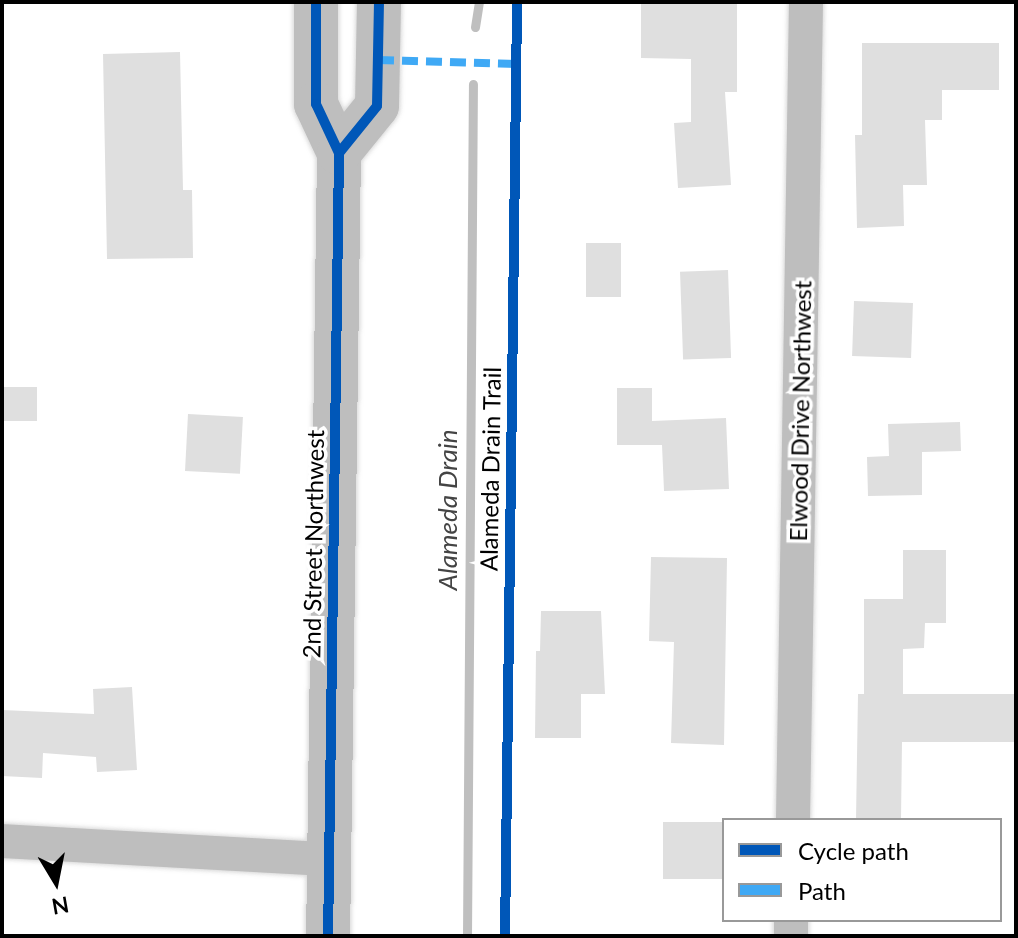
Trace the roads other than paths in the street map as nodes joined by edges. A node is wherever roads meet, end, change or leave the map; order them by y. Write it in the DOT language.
graph roads {
  1 [pos="316,2"];
  2 [pos="379,2"];
  3 [pos="806,2"];
  4 [pos="339,153"];
  5 [pos="793,818"];
  6 [pos="2,841"];
  7 [pos="328,859"];
  8 [pos="328,936"];
  1 -- 4 [label="main road, 2nd Street Northwest"];
  2 -- 4 [label="main road"];
  3 -- 5 [label="street, Elwood Drive Northwest"];
  4 -- 7 [label="main road, 2nd Street Northwest"];
  6 -- 7 [label="street"];
  7 -- 8 [label="main road, 2nd Street Northwest"];
}
